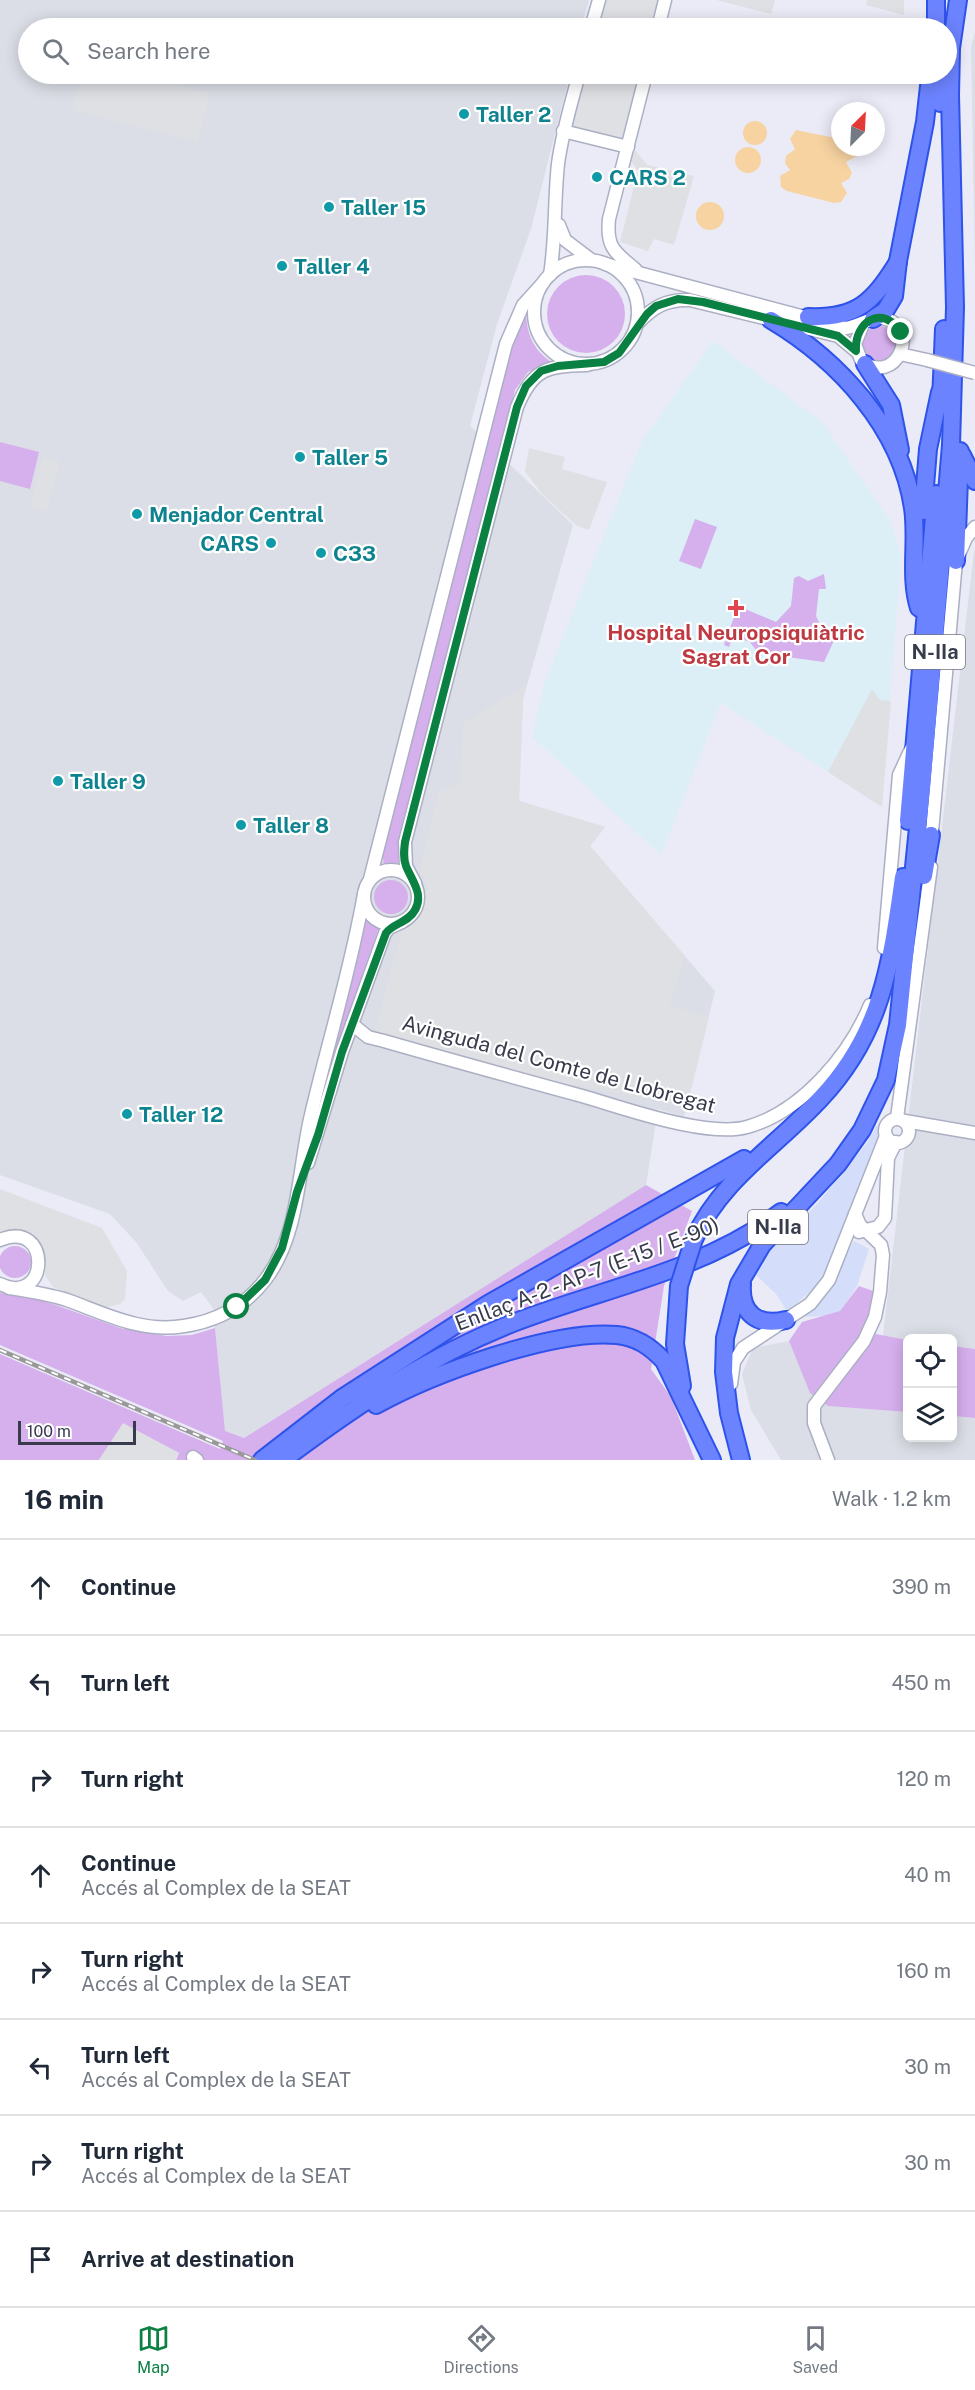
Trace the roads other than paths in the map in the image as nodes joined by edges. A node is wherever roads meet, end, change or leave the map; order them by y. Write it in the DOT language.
graph roads {
  1 [pos="599,0"];
  2 [pos="665,0"];
  3 [pos="934,0"];
  4 [pos="948,0"];
  5 [pos="958,0"];
  6 [pos="969,0"];
  7 [pos="594,18"];
  8 [pos="660,18"];
  9 [pos="933,18"];
  10 [pos="935,18"];
  11 [pos="945,18"];
  12 [pos="955,18"];
  13 [pos="957,32"];
  14 [pos="576,84"];
  15 [pos="644,84"];
  16 [pos="929,84"];
  17 [pos="939,84"];
  18 [pos="951,84"];
  19 [pos="563,131"];
  20 [pos="628,147"];
  21 [pos="556,218"];
  22 [pos="898,261"];
  23 [pos="600,262"];
  24 [pos="639,273"];
  25 [pos="546,279"];
  26 [pos="808,317"];
  27 [pos="771,320"];
  28 [pos="868,322"];
  29 [pos="637,324"];
  30 [pos="901,350"];
  31 [pos="954,354"];
  32 [pos="928,356"];
  33 [pos="861,357"];
  34 [pos="587,365"];
  35 [pos="975,365"];
  36 [pos="975,373"];
  37 [pos="941,388"];
  38 [pos="960,451"];
  39 [pos="905,477"];
  40 [pos="975,480"];
  41 [pos="975,527"];
  42 [pos="956,561"];
  43 [pos="915,571"];
  44 [pos="924,622"];
  45 [pos="914,744"];
  46 [pos="931,835"];
  47 [pos="370,879"];
  48 [pos="415,883"];
  49 [pos="364,894"];
  50 [pos="402,922"];
  51 [pos="906,950"];
  52 [pos="352,1024"];
  53 [pos="889,1063"];
  54 [pos="901,1120"];
  55 [pos="934,1128"];
  56 [pos="975,1133"];
  57 [pos="783,1134"];
  58 [pos="908,1135"];
  59 [pos="891,1139"];
  60 [pos="297,1192"];
  61 [pos="855,1214"];
  62 [pos="865,1230"];
  63 [pos="0,1240"];
  64 [pos="842,1250"];
  65 [pos="40,1260"];
  66 [pos="744,1272"];
  67 [pos="3,1285"];
  68 [pos="65,1299"];
  69 [pos="786,1320"];
  70 [pos="729,1413"];
  71 [pos="698,1435"];
  72 [pos="302,1446"];
  73 [pos="262,1460"];
  74 [pos="283,1460"];
  75 [pos="712,1460"];
  76 [pos="741,1460"];
  77 [pos="828,1460"];
  1 -- 7 [label="street"];
  2 -- 8 [label="street"];
  3 -- 9 [label="highway"];
  3 -- 10 [label="highway"];
  4 -- 11 [label="highway"];
  5 -- 12 [label="highway, N-IIa"];
  6 -- 13 [label="highway"];
  14 -- 19 [label="street"];
  15 -- 20 [label="street"];
  16 -- 22 [label="highway"];
  17 -- 37 [label="highway, N-IIa"];
  18 -- 31 [label="highway, N-IIa"];
  19 -- 20 [label="street"];
  19 -- 21 [label="street"];
  20 -- 24 [label="street"];
  21 -- 23 [label="street"];
  21 -- 25 [label="street"];
  22 -- 26 [label="highway"];
  22 -- 28 [label="highway"];
  23 -- 24 [label="street"];
  23 -- 25 [label="street"];
  23 -- 29 [label="street"];
  24 -- 26 [label="street"];
  25 -- 34 [label="street"];
  25 -- 47 [label="street"];
  26 -- 28 [label="street"];
  27 -- 29 [label="street"];
  27 -- 33 [label="street"];
  27 -- 39 [label="highway"];
  28 -- 30 [label="street"];
  28 -- 33 [label="street"];
  29 -- 34 [label="street"];
  30 -- 32 [label="street"];
  30 -- 33 [label="street"];
  31 -- 38 [label="highway"];
  31 -- 51 [label="highway, N-IIa"];
  32 -- 35 [label="street"];
  32 -- 36 [label="street, bridge"];
  33 -- 39 [label="highway"];
  34 -- 48 [label="street"];
  37 -- 43 [label="highway"];
  37 -- 44 [label="highway, N-IIa"];
  38 -- 40 [label="highway"];
  38 -- 42 [label="highway"];
  39 -- 43 [label="highway"];
  41 -- 42 [label="street"];
  42 -- 46 [label="street"];
  43 -- 44 [label="highway"];
  44 -- 45 [label="highway, N-IIa"];
  45 -- 52 [label="street, Avinguda del Comte de Llobregat"];
  45 -- 57 [label="highway, N-IIa"];
  46 -- 51 [label="highway"];
  46 -- 54 [label="street"];
  47 -- 48 [label="street"];
  47 -- 49 [label="street"];
  48 -- 50 [label="street"];
  49 -- 50 [label="street"];
  49 -- 60 [label="street"];
  50 -- 52 [label="street"];
  51 -- 53 [label="highway, N-IIa"];
  52 -- 60 [label="street"];
  53 -- 66 [label="highway, N-IIa"];
  53 -- 72 [label="highway, Enllaç A-2 - AP-7 (E-15 / E-90)"];
  54 -- 55 [label="street"];
  54 -- 58 [label="street"];
  54 -- 59 [label="street"];
  55 -- 56 [label="street"];
  55 -- 58 [label="street"];
  57 -- 71 [label="highway, N-IIa, bridge"];
  57 -- 73 [label="highway, Enllaç A-2 - AP-7 (E-15 / E-90)"];
  58 -- 59 [label="street"];
  59 -- 61 [label="street"];
  59 -- 62 [label="street"];
  60 -- 68 [label="street"];
  61 -- 62 [label="street"];
  61 -- 64 [label="street"];
  62 -- 64 [label="street"];
  62 -- 77 [label="street"];
  63 -- 65 [label="street"];
  64 -- 69 [label="street"];
  65 -- 67 [label="street"];
  65 -- 68 [label="street"];
  66 -- 69 [label="highway"];
  66 -- 70 [label="highway, N-IIa"];
  67 -- 68 [label="street"];
  69 -- 70 [label="street"];
  70 -- 76 [label="highway, N-IIa"];
  71 -- 72 [label="highway"];
  71 -- 75 [label="highway, N-IIa"];
  72 -- 74 [label="highway, Enllaç A-2 - AP-7 (E-15 / E-90)"];
}
